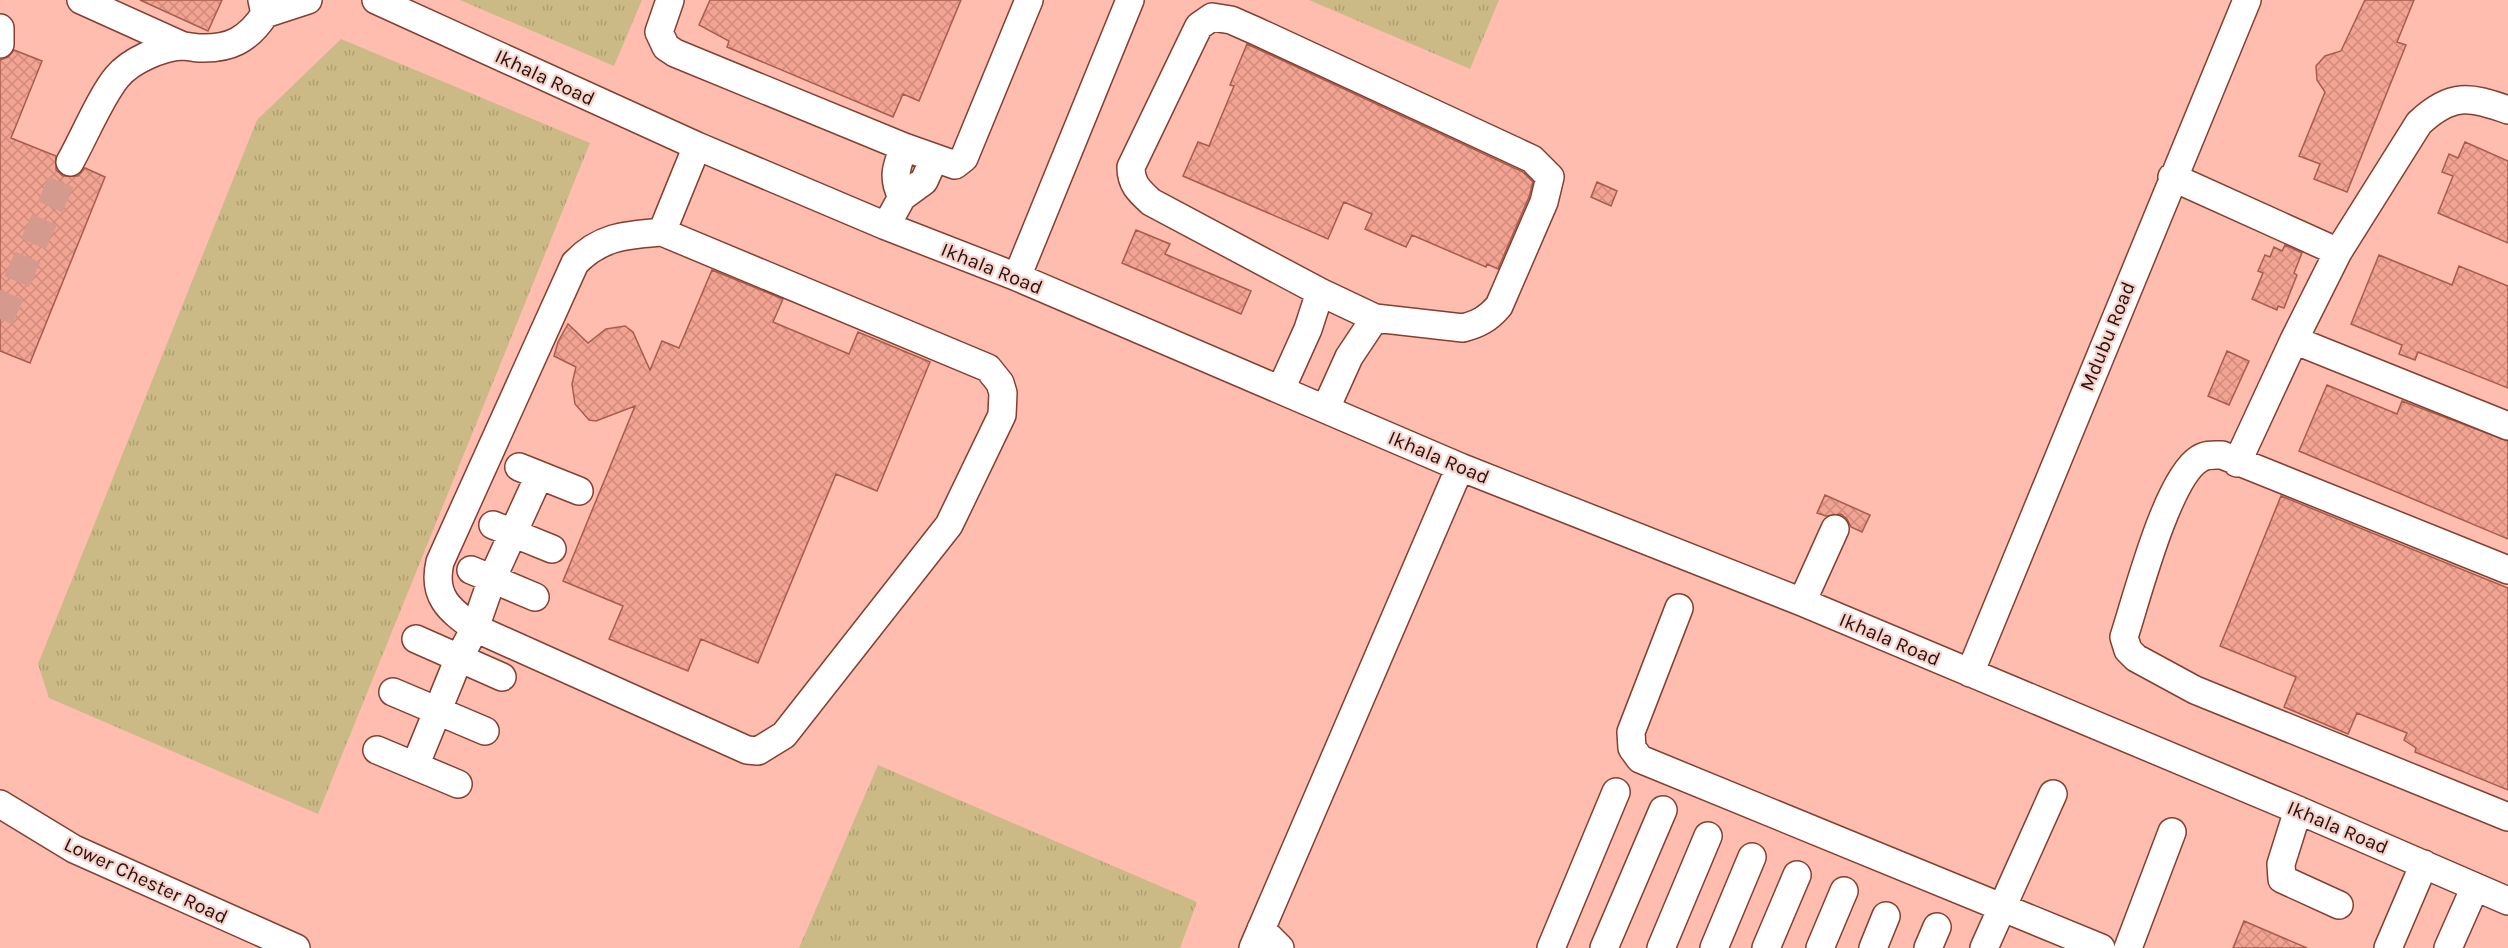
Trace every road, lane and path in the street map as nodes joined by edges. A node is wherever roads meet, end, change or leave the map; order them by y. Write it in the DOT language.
graph roads {
  1 [pos="81,0"];
  2 [pos="308,0"];
  3 [pos="376,0"];
  4 [pos="670,0"];
  5 [pos="1029,0"];
  6 [pos="1130,0"];
  7 [pos="2247,0"];
  8 [pos="263,7"];
  9 [pos="0,28"];
  10 [pos="0,44"];
  11 [pos="183,46"];
  12 [pos="2508,110"];
  13 [pos="697,146"];
  14 [pos="904,147"];
  15 [pos="934,159"];
  16 [pos="70,162"];
  17 [pos="2172,177"];
  18 [pos="902,197"];
  19 [pos="886,226"];
  20 [pos="662,232"];
  21 [pos="2338,252"];
  22 [pos="1017,277"];
  23 [pos="1320,292"];
  24 [pos="1375,318"];
  25 [pos="2294,340"];
  26 [pos="1281,389"];
  27 [pos="1326,408"];
  28 [pos="2508,426"];
  29 [pos="2237,463"];
  30 [pos="1461,467"];
  31 [pos="579,491"];
  32 [pos="503,529"];
  33 [pos="1835,529"];
  34 [pos="552,549"];
  35 [pos="2508,570"];
  36 [pos="482,575"];
  37 [pos="535,597"];
  38 [pos="1802,602"];
  39 [pos="1679,608"];
  40 [pos="475,628"];
  41 [pos="416,639"];
  42 [pos="459,658"];
  43 [pos="1970,673"];
  44 [pos="501,677"];
  45 [pos="393,692"];
  46 [pos="438,711"];
  47 [pos="485,731"];
  48 [pos="377,750"];
  49 [pos="415,766"];
  50 [pos="458,784"];
  51 [pos="1616,792"];
  52 [pos="2053,794"];
  53 [pos="0,804"];
  54 [pos="1664,810"];
  55 [pos="2298,810"];
  56 [pos="2508,817"];
  57 [pos="2172,832"];
  58 [pos="1708,836"];
  59 [pos="1752,857"];
  60 [pos="2424,864"];
  61 [pos="1797,875"];
  62 [pos="2475,887"];
  63 [pos="1844,891"];
  64 [pos="2508,901"];
  65 [pos="2339,906"];
  66 [pos="2001,908"];
  67 [pos="1886,916"];
  68 [pos="1257,938"];
  69 [pos="296,948"];
  70 [pos="1280,948"];
  71 [pos="1551,948"];
  72 [pos="1604,948"];
  73 [pos="1661,948"];
  74 [pos="1714,948"];
  75 [pos="1766,948"];
  76 [pos="1820,948"];
  77 [pos="1873,948"];
  78 [pos="1984,948"];
  79 [pos="2101,948"];
  80 [pos="2127,948"];
  81 [pos="2388,948"];
  82 [pos="2448,948"];
  1 -- 11 [label="street"];
  2 -- 8 [label="street"];
  3 -- 13 [label="street, Ikhala Road"];
  4 -- 14 [label="street"];
  5 -- 15 [label="street"];
  6 -- 22 [label="street"];
  7 -- 17 [label="street, Mdubu Road"];
  8 -- 11 [label="street"];
  9 -- 10 [label="street"];
  11 -- 16 [label="street"];
  12 -- 21 [label="street"];
  13 -- 19 [label="street, Ikhala Road"];
  13 -- 20 [label="street"];
  14 -- 15 [label="street"];
  14 -- 18 [label="street"];
  15 -- 18 [label="street"];
  17 -- 21 [label="street"];
  17 -- 43 [label="street, Mdubu Road"];
  18 -- 19 [label="street"];
  19 -- 22 [label="street, Ikhala Road"];
  20 -- 40 [label="street"];
  20 -- 40 [label="street"];
  21 -- 25 [label="street"];
  22 -- 26 [label="street, Ikhala Road"];
  23 -- 24 [label="street"];
  23 -- 24 [label="street"];
  23 -- 26 [label="street"];
  24 -- 27 [label="street"];
  25 -- 28 [label="street"];
  25 -- 29 [label="street"];
  26 -- 27 [label="street, Ikhala Road"];
  27 -- 30 [label="street, Ikhala Road"];
  29 -- 35 [label="street"];
  29 -- 56 [label="street"];
  30 -- 38 [label="street, Ikhala Road"];
  30 -- 68 [label="street"];
  31 -- 32 [label="street"];
  32 -- 34 [label="street"];
  32 -- 36 [label="street"];
  33 -- 38 [label="street"];
  36 -- 37 [label="street"];
  36 -- 40 [label="street"];
  38 -- 43 [label="street, Ikhala Road"];
  39 -- 66 [label="street"];
  40 -- 42 [label="street"];
  41 -- 42 [label="street"];
  42 -- 44 [label="street"];
  42 -- 46 [label="street"];
  43 -- 55 [label="street, Ikhala Road"];
  45 -- 46 [label="street"];
  46 -- 47 [label="street"];
  46 -- 49 [label="street"];
  48 -- 49 [label="street"];
  49 -- 50 [label="street"];
  51 -- 71 [label="street"];
  52 -- 66 [label="street"];
  53 -- 69 [label="street, Lower Chester Road"];
  54 -- 72 [label="street"];
  55 -- 60 [label="street, Ikhala Road"];
  55 -- 65 [label="street"];
  57 -- 80 [label="street"];
  58 -- 73 [label="street"];
  59 -- 74 [label="street"];
  60 -- 62 [label="street, Ikhala Road"];
  60 -- 81 [label="street"];
  61 -- 75 [label="street"];
  62 -- 64 [label="street, Ikhala Road"];
  62 -- 82 [label="street"];
  63 -- 76 [label="street"];
  66 -- 78 [label="street"];
  66 -- 79 [label="street"];
  67 -- 77 [label="street"];
  68 -- 70 [label="street"];
}
